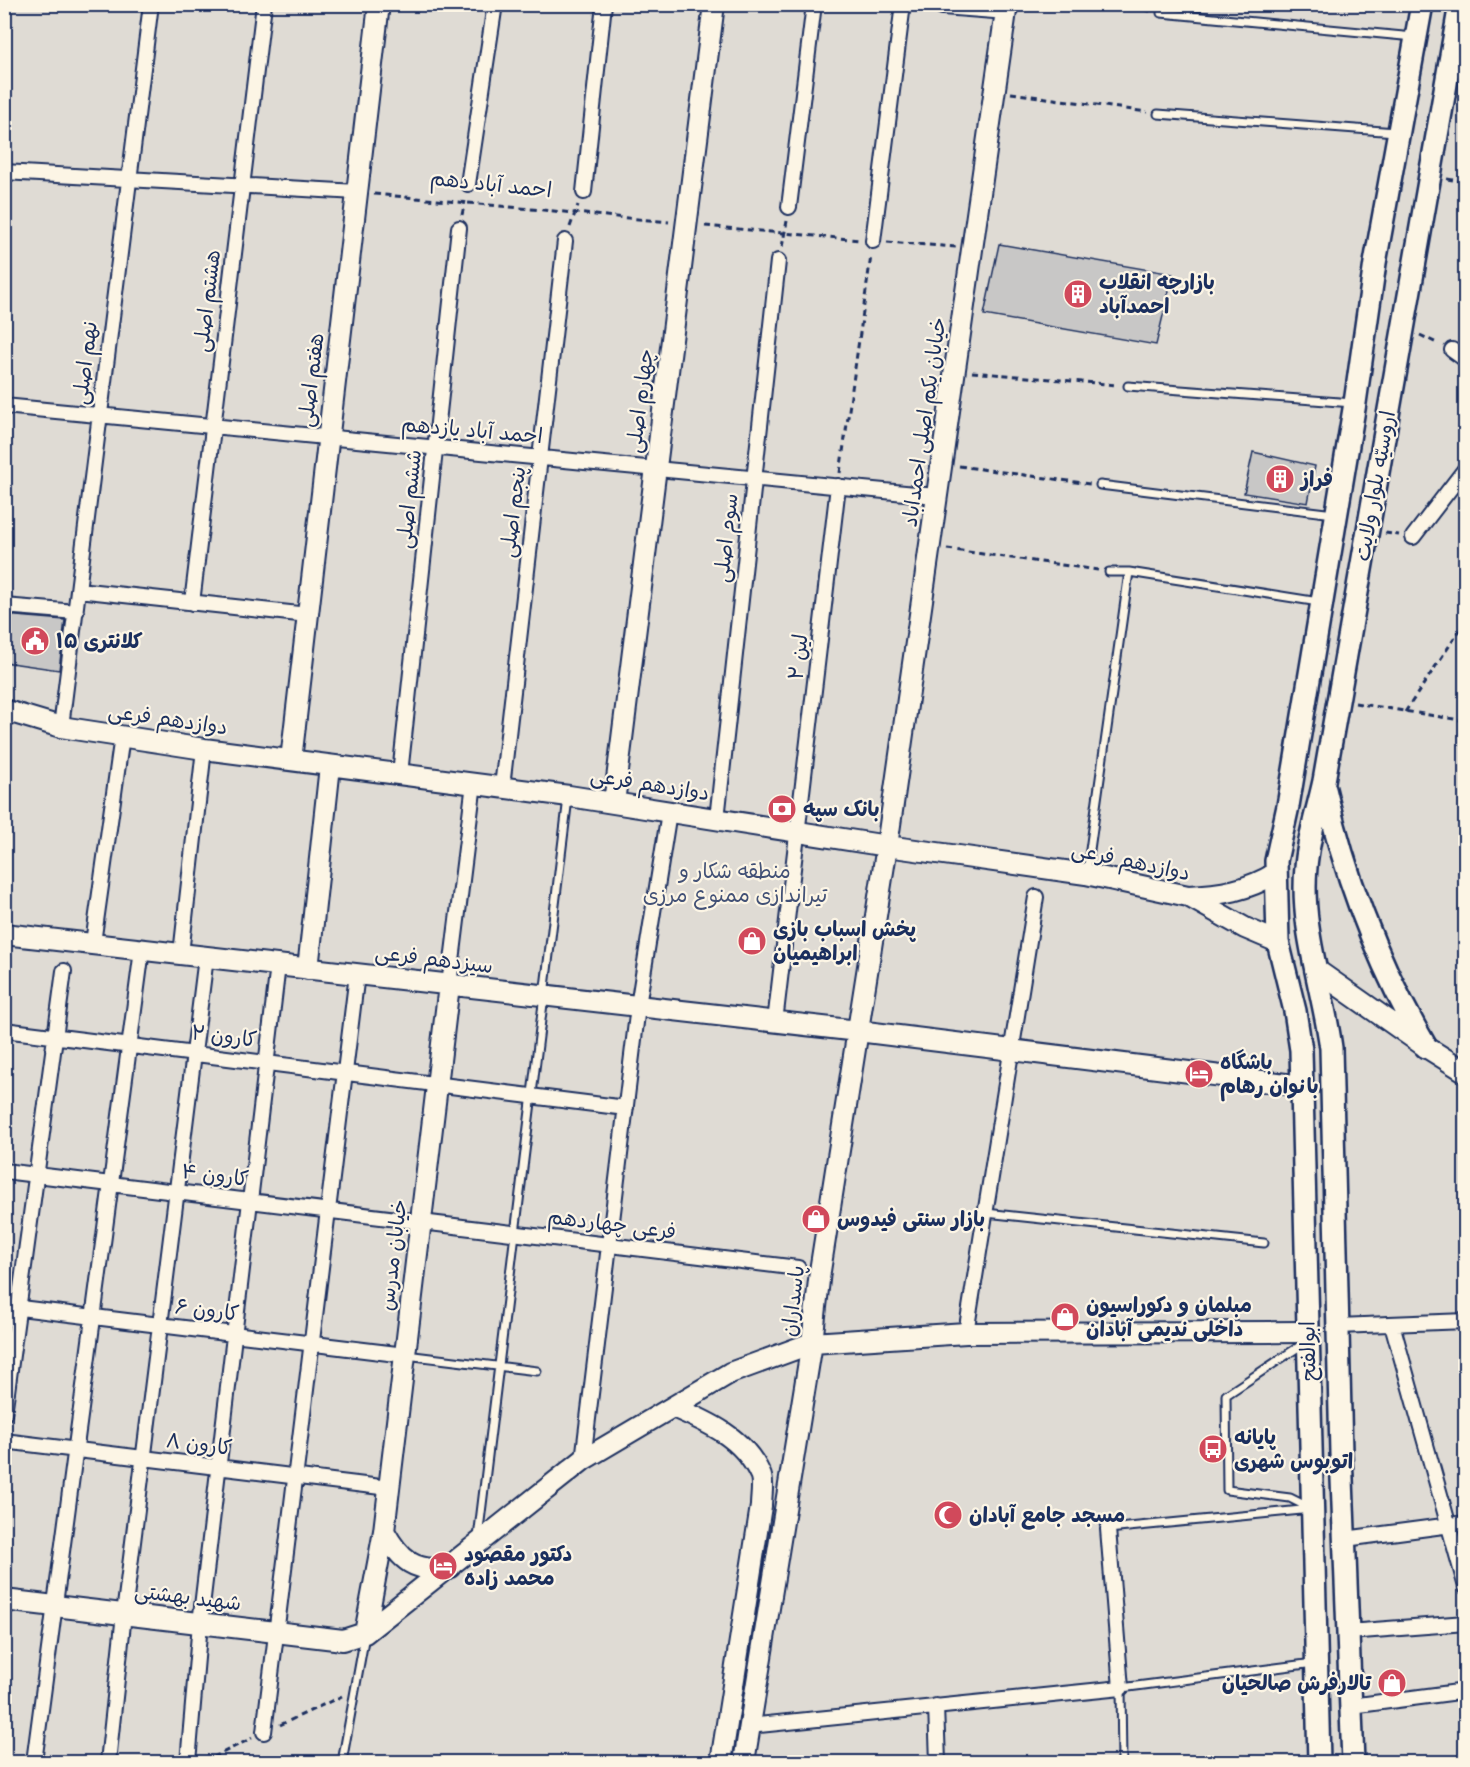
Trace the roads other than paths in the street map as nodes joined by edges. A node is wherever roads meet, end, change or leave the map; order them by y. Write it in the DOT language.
graph roads {
  1 [pos="151,4"];
  2 [pos="264,4"];
  3 [pos="379,4"];
  4 [pos="495,4"];
  5 [pos="604,4"];
  6 [pos="714,4"];
  7 [pos="814,4"];
  8 [pos="903,4"];
  9 [pos="943,4"];
  10 [pos="1422,4"];
  11 [pos="1460,4"];
  12 [pos="1007,7"];
  13 [pos="1161,13"];
  14 [pos="1417,38"];
  15 [pos="1158,114"];
  16 [pos="1401,133"];
  17 [pos="4,172"];
  18 [pos="129,179"];
  19 [pos="468,184"];
  20 [pos="242,186"];
  21 [pos="357,192"];
  22 [pos="584,192"];
  23 [pos="789,207"];
  24 [pos="459,228"];
  25 [pos="565,241"];
  26 [pos="873,242"];
  27 [pos="778,261"];
  28 [pos="1452,350"];
  29 [pos="1466,360"];
  30 [pos="1128,386"];
  31 [pos="1355,403"];
  32 [pos="4,406"];
  33 [pos="100,415"];
  34 [pos="214,426"];
  35 [pos="329,437"];
  36 [pos="436,448"];
  37 [pos="540,458"];
  38 [pos="1466,468"];
  39 [pos="656,469"];
  40 [pos="753,478"];
  41 [pos="1100,485"];
  42 [pos="838,486"];
  43 [pos="936,496"];
  44 [pos="1336,519"];
  45 [pos="1367,531"];
  46 [pos="1413,537"];
  47 [pos="1109,572"];
  48 [pos="1129,572"];
  49 [pos="1356,588"];
  50 [pos="78,590"];
  51 [pos="1324,593"];
  52 [pos="192,603"];
  53 [pos="4,606"];
  54 [pos="76,612"];
  55 [pos="308,615"];
  56 [pos="4,710"];
  57 [pos="61,727"];
  58 [pos="122,736"];
  59 [pos="204,749"];
  60 [pos="291,760"];
  61 [pos="330,766"];
  62 [pos="400,774"];
  63 [pos="1324,782"];
  64 [pos="474,783"];
  65 [pos="502,787"];
  66 [pos="569,796"];
  67 [pos="614,803"];
  68 [pos="669,812"];
  69 [pos="717,819"];
  70 [pos="799,832"];
  71 [pos="887,846"];
  72 [pos="1276,873"];
  73 [pos="1086,874"];
  74 [pos="1188,896"];
  75 [pos="1036,897"];
  76 [pos="4,934"];
  77 [pos="1278,942"];
  78 [pos="93,943"];
  79 [pos="142,950"];
  80 [pos="181,954"];
  81 [pos="206,957"];
  82 [pos="278,965"];
  83 [pos="308,969"];
  84 [pos="1315,969"];
  85 [pos="64,971"];
  86 [pos="357,974"];
  87 [pos="449,985"];
  88 [pos="544,996"];
  89 [pos="638,1006"];
  90 [pos="775,1022"];
  91 [pos="4,1030"];
  92 [pos="858,1031"];
  93 [pos="55,1036"];
  94 [pos="130,1046"];
  95 [pos="1426,1047"];
  96 [pos="1012,1050"];
  97 [pos="194,1054"];
  98 [pos="266,1063"];
  99 [pos="345,1072"];
  100 [pos="1466,1072"];
  101 [pos="438,1084"];
  102 [pos="1302,1086"];
  103 [pos="532,1098"];
  104 [pos="626,1108"];
  105 [pos="4,1171"];
  106 [pos="37,1175"];
  107 [pos="111,1184"];
  108 [pos="176,1192"];
  109 [pos="250,1201"];
  110 [pos="327,1210"];
  111 [pos="986,1213"];
  112 [pos="421,1221"];
  113 [pos="515,1233"];
  114 [pos="1264,1243"];
  115 [pos="609,1245"];
  116 [pos="798,1268"];
  117 [pos="12,1307"];
  118 [pos="93,1317"];
  119 [pos="1466,1321"];
  120 [pos="1392,1324"];
  121 [pos="160,1325"];
  122 [pos="1338,1326"];
  123 [pos="966,1333"];
  124 [pos="234,1334"];
  125 [pos="1307,1336"];
  126 [pos="311,1343"];
  127 [pos="812,1343"];
  128 [pos="405,1355"];
  129 [pos="499,1367"];
  130 [pos="537,1371"];
  131 [pos="673,1407"];
  132 [pos="4,1414"];
  133 [pos="4,1441"];
  134 [pos="76,1450"];
  135 [pos="1341,1453"];
  136 [pos="1310,1454"];
  137 [pos="143,1458"];
  138 [pos="583,1460"];
  139 [pos="218,1467"];
  140 [pos="294,1476"];
  141 [pos="389,1488"];
  142 [pos="1312,1509"];
  143 [pos="1466,1523"];
  144 [pos="1447,1526"];
  145 [pos="1108,1529"];
  146 [pos="384,1531"];
  147 [pos="1345,1539"];
  148 [pos="477,1546"];
  149 [pos="450,1567"];
  150 [pos="1466,1587"];
  151 [pos="4,1600"];
  152 [pos="55,1606"];
  153 [pos="124,1614"];
  154 [pos="200,1623"];
  155 [pos="1466,1623"];
  156 [pos="275,1632"];
  157 [pos="1348,1632"];
  158 [pos="365,1633"];
  159 [pos="1316,1663"];
  160 [pos="1121,1688"];
  161 [pos="1466,1691"];
  162 [pos="936,1706"];
  163 [pos="1351,1706"];
  164 [pos="749,1726"];
  165 [pos="264,1732"];
  166 [pos="34,1762"];
  167 [pos="108,1762"];
  168 [pos="188,1762"];
  169 [pos="342,1762"];
  170 [pos="721,1762"];
  171 [pos="744,1762"];
  172 [pos="939,1762"];
  173 [pos="1122,1762"];
  174 [pos="1319,1762"];
  175 [pos="1353,1762"];
  1 -- 18 [label="street, نهم اصلی"];
  2 -- 20 [label="street, هشتم اصلی"];
  3 -- 21 [label="street, هفتم اصلی"];
  4 -- 19 [label="street"];
  5 -- 22 [label="street"];
  6 -- 39 [label="street, چهارم اصلی"];
  7 -- 23 [label="street"];
  8 -- 26 [label="street"];
  9 -- 12 [label="street"];
  10 -- 14 [label="main road, اروسیّه بلوار ولایت"];
  11 -- 45 [label="main road, اروسیّه بلوار ولایت"];
  12 -- 43 [label="street, خیابان یکم اصلی احمداباد"];
  13 -- 14 [label="lane"];
  14 -- 16 [label="main road, اروسیّه بلوار ولایت"];
  15 -- 16 [label="lane"];
  16 -- 31 [label="main road, اروسیّه بلوار ولایت"];
  17 -- 18 [label="street"];
  18 -- 20 [label="street"];
  18 -- 33 [label="street, نهم اصلی"];
  20 -- 21 [label="street"];
  20 -- 34 [label="street, هشتم اصلی"];
  21 -- 35 [label="street, هفتم اصلی"];
  24 -- 36 [label="street, ششم اصلی"];
  25 -- 37 [label="street, پنجم اصلی"];
  27 -- 40 [label="street, سوم اصلی"];
  28 -- 29 [label="street"];
  30 -- 31 [label="lane"];
  31 -- 44 [label="main road, اروسیّه بلوار ولایت"];
  32 -- 33 [label="street, احمد آباد یازدهم"];
  33 -- 34 [label="street, احمد آباد یازدهم"];
  33 -- 50 [label="street, نهم اصلی"];
  34 -- 35 [label="street, احمد آباد یازدهم"];
  34 -- 52 [label="street, هشتم اصلی"];
  35 -- 36 [label="street, احمد آباد یازدهم"];
  35 -- 55 [label="street, هفتم اصلی"];
  36 -- 37 [label="street, احمد آباد یازدهم"];
  36 -- 62 [label="street, ششم اصلی"];
  37 -- 39 [label="street, احمد آباد یازدهم"];
  37 -- 65 [label="street, پنجم اصلی"];
  38 -- 46 [label="street"];
  39 -- 40 [label="street, احمد آباد یازدهم"];
  39 -- 67 [label="street, چهارم اصلی"];
  40 -- 42 [label="street, احمد آباد یازدهم"];
  40 -- 69 [label="street, سوم اصلی"];
  41 -- 44 [label="lane"];
  42 -- 43 [label="street, احمد آباد یازدهم"];
  42 -- 70 [label="street, لین ۲"];
  43 -- 71 [label="street, خیابان یکم اصلی احمداباد"];
  44 -- 45 [label="main road"];
  44 -- 51 [label="main road, اروسیّه بلوار ولایت"];
  45 -- 49 [label="main road, اروسیّه بلوار ولایت"];
  47 -- 48 [label="lane"];
  48 -- 51 [label="lane"];
  48 -- 73 [label="lane"];
  49 -- 51 [label="main road"];
  49 -- 63 [label="main road, اروسیّه بلوار ولایت"];
  50 -- 52 [label="street"];
  50 -- 54 [label="street, نهم اصلی"];
  51 -- 72 [label="main road, اروسیّه بلوار ولایت"];
  52 -- 55 [label="street"];
  53 -- 54 [label="street"];
  54 -- 57 [label="street, نهم اصلی"];
  55 -- 60 [label="street, هفتم اصلی"];
  56 -- 57 [label="street, دوازدهم فرعی"];
  57 -- 58 [label="street, دوازدهم فرعی"];
  58 -- 59 [label="street, دوازدهم فرعی"];
  58 -- 78 [label="street"];
  59 -- 60 [label="street, دوازدهم فرعی"];
  59 -- 80 [label="street"];
  60 -- 61 [label="street, دوازدهم فرعی"];
  61 -- 62 [label="street, دوازدهم فرعی"];
  61 -- 83 [label="street"];
  62 -- 64 [label="street, دوازدهم فرعی"];
  63 -- 84 [label="main road, اروسیّه بلوار ولایت"];
  63 -- 95 [label="main road"];
  64 -- 65 [label="street, دوازدهم فرعی"];
  64 -- 87 [label="street"];
  65 -- 66 [label="street, دوازدهم فرعی"];
  66 -- 67 [label="street, دوازدهم فرعی"];
  66 -- 88 [label="lane"];
  67 -- 68 [label="street, دوازدهم فرعی"];
  68 -- 69 [label="street, دوازدهم فرعی"];
  68 -- 89 [label="street"];
  69 -- 70 [label="street, دوازدهم فرعی"];
  70 -- 71 [label="street, دوازدهم فرعی"];
  70 -- 90 [label="street, لین ۲"];
  71 -- 73 [label="street, دوازدهم فرعی"];
  71 -- 92 [label="street, پاسداران"];
  72 -- 74 [label="street"];
  72 -- 77 [label="main road, اروسیّه بلوار ولایت"];
  73 -- 74 [label="street, دوازدهم فرعی"];
  74 -- 77 [label="street, دوازدهم فرعی"];
  75 -- 96 [label="street"];
  76 -- 78 [label="street, سیزدهم فرعی"];
  77 -- 84 [label="main road"];
  77 -- 102 [label="main road, ابوالفتح"];
  78 -- 79 [label="street, سیزدهم فرعی"];
  79 -- 80 [label="street, سیزدهم فرعی"];
  79 -- 94 [label="street"];
  80 -- 81 [label="street, سیزدهم فرعی"];
  81 -- 82 [label="street, سیزدهم فرعی"];
  81 -- 97 [label="street"];
  82 -- 83 [label="street, سیزدهم فرعی"];
  82 -- 98 [label="street"];
  83 -- 86 [label="street, سیزدهم فرعی"];
  84 -- 95 [label="street"];
  84 -- 122 [label="main road, ابوالفتح"];
  85 -- 93 [label="street"];
  86 -- 87 [label="street, سیزدهم فرعی"];
  86 -- 99 [label="street"];
  87 -- 88 [label="street, سیزدهم فرعی"];
  87 -- 101 [label="street, خیابان مدرس"];
  88 -- 89 [label="street, سیزدهم فرعی"];
  88 -- 103 [label="lane"];
  89 -- 90 [label="street, سیزدهم فرعی"];
  89 -- 104 [label="street"];
  90 -- 92 [label="street, سیزدهم فرعی"];
  91 -- 93 [label="street, کارون ۲"];
  92 -- 96 [label="street, سیزدهم فرعی"];
  92 -- 127 [label="street, پاسداران"];
  93 -- 94 [label="street, کارون ۲"];
  93 -- 106 [label="street"];
  94 -- 97 [label="street, کارون ۲"];
  94 -- 107 [label="street"];
  95 -- 100 [label="street"];
  96 -- 102 [label="street, سیزدهم فرعی"];
  96 -- 111 [label="street"];
  97 -- 98 [label="street, کارون ۲"];
  97 -- 108 [label="street"];
  98 -- 99 [label="street, کارون ۲"];
  98 -- 109 [label="street"];
  99 -- 101 [label="street, کارون ۲"];
  99 -- 110 [label="street"];
  101 -- 103 [label="street, کارون ۲"];
  101 -- 112 [label="street, خیابان مدرس"];
  102 -- 125 [label="main road, ابوالفتح"];
  103 -- 104 [label="street, کارون ۲"];
  103 -- 113 [label="lane"];
  104 -- 115 [label="street"];
  105 -- 106 [label="street, کارون ۴"];
  106 -- 107 [label="street, کارون ۴"];
  106 -- 117 [label="street"];
  107 -- 108 [label="street, کارون ۴"];
  107 -- 118 [label="street"];
  108 -- 109 [label="street, کارون ۴"];
  108 -- 121 [label="street"];
  109 -- 110 [label="street, کارون ۴"];
  109 -- 124 [label="street"];
  110 -- 112 [label="street, کارون ۴"];
  110 -- 126 [label="street"];
  111 -- 114 [label="lane"];
  111 -- 123 [label="street"];
  112 -- 113 [label="street, فرعی چهاردهم"];
  112 -- 128 [label="street, خیابان مدرس"];
  113 -- 115 [label="street, فرعی چهاردهم"];
  113 -- 129 [label="lane"];
  115 -- 116 [label="street, فرعی چهاردهم"];
  115 -- 138 [label="street"];
  117 -- 118 [label="street, کارون ۶"];
  117 -- 132 [label="street"];
  118 -- 121 [label="street, کارون ۶"];
  118 -- 134 [label="street"];
  119 -- 120 [label="street"];
  120 -- 122 [label="street"];
  120 -- 144 [label="street"];
  121 -- 124 [label="street, کارون ۶"];
  121 -- 137 [label="street"];
  122 -- 135 [label="main road, ابوالفتح"];
  123 -- 125 [label="street"];
  123 -- 127 [label="street"];
  124 -- 126 [label="street, کارون ۶"];
  124 -- 139 [label="street"];
  125 -- 136 [label="main road, ابوالفتح"];
  125 -- 142 [label="lane"];
  126 -- 128 [label="street, کارون ۶"];
  126 -- 140 [label="street"];
  127 -- 131 [label="street"];
  127 -- 164 [label="street, پاسداران"];
  128 -- 129 [label="lane"];
  128 -- 141 [label="street, خیابان مدرس"];
  129 -- 130 [label="lane"];
  129 -- 148 [label="lane"];
  131 -- 138 [label="street"];
  131 -- 170 [label="street"];
  133 -- 134 [label="street, کارون ۸"];
  134 -- 137 [label="street, کارون ۸"];
  134 -- 152 [label="street"];
  135 -- 136 [label="main road"];
  135 -- 147 [label="main road, ابوالفتح"];
  136 -- 142 [label="main road, ابوالفتح"];
  137 -- 139 [label="street, کارون ۸"];
  137 -- 153 [label="street"];
  138 -- 148 [label="street"];
  139 -- 140 [label="street, کارون ۸"];
  139 -- 154 [label="street"];
  140 -- 141 [label="street, کارون ۸"];
  140 -- 156 [label="street"];
  141 -- 146 [label="street, خیابان مدرس"];
  142 -- 145 [label="lane"];
  142 -- 159 [label="main road, ابوالفتح"];
  143 -- 144 [label="street"];
  144 -- 147 [label="street"];
  144 -- 150 [label="street"];
  145 -- 160 [label="street"];
  146 -- 149 [label="street"];
  146 -- 158 [label="street, خیابان مدرس"];
  147 -- 157 [label="main road, ابوالفتح"];
  148 -- 149 [label="street"];
  149 -- 158 [label="street"];
  151 -- 152 [label="street, شهید بهشتی"];
  152 -- 153 [label="street, شهید بهشتی"];
  152 -- 166 [label="street"];
  153 -- 154 [label="street, شهید بهشتی"];
  153 -- 167 [label="street"];
  154 -- 156 [label="street, شهید بهشتی"];
  154 -- 168 [label="street"];
  155 -- 157 [label="street"];
  156 -- 158 [label="street, شهید بهشتی"];
  156 -- 165 [label="street"];
  157 -- 163 [label="main road, ابوالفتح"];
  158 -- 169 [label="lane"];
  159 -- 160 [label="lane"];
  159 -- 174 [label="main road, ابوالفتح"];
  160 -- 162 [label="street"];
  160 -- 173 [label="lane"];
  161 -- 163 [label="street"];
  162 -- 164 [label="street"];
  162 -- 172 [label="street"];
  163 -- 175 [label="main road, ابوالفتح"];
  164 -- 171 [label="street, پاسداران"];
}
